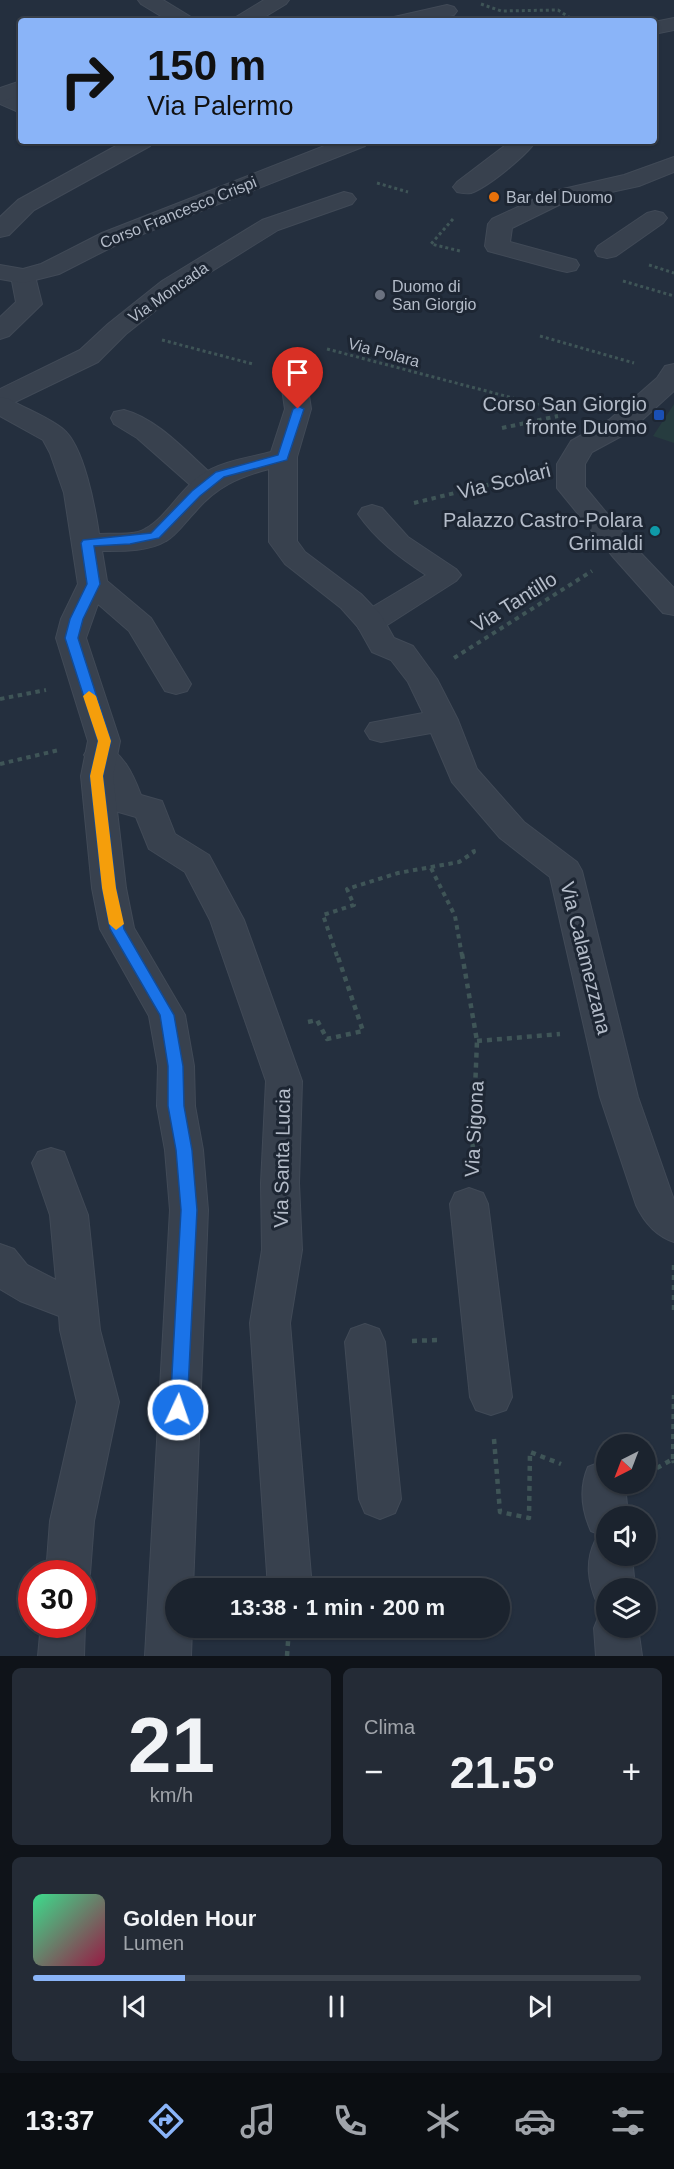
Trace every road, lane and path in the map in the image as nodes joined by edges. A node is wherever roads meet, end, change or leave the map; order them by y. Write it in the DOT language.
graph roads {
  1 [pos="148,0"];
  2 [pos="279,0"];
  3 [pos="447,11"];
  4 [pos="179,18"];
  5 [pos="248,18"];
  6 [pos="415,18"];
  7 [pos="570,18"];
  8 [pos="674,24"];
  9 [pos="657,27"];
  10 [pos="18,89"];
  11 [pos="0,95"];
  12 [pos="18,104"];
  13 [pos="137,144"];
  14 [pos="349,144"];
  15 [pos="521,144"];
  16 [pos="674,164"];
  17 [pos="375,183"];
  18 [pos="465,187"];
  19 [pos="408,192"];
  20 [pos="344,199"];
  21 [pos="655,218"];
  22 [pos="0,230"];
  23 [pos="497,246"];
  24 [pos="607,250"];
  25 [pos="567,265"];
  26 [pos="11,274"];
  27 [pos="117,329"];
  28 [pos="0,331"];
  29 [pos="540,336"];
  30 [pos="291,362"];
  31 [pos="673,373"];
  32 [pos="0,399"];
  33 [pos="0,405"];
  34 [pos="124,418"];
  35 [pos="502,428"];
  36 [pos="283,458"];
  37 [pos="571,464"];
  38 [pos="206,484"];
  39 [pos="372,514"];
  40 [pos="87,543"];
  41 [pos="624,552"];
  42 [pos="93,584"];
  43 [pos="674,606"];
  44 [pos="370,622"];
  45 [pos="422,679"];
  46 [pos="176,684"];
  47 [pos="442,720"];
  48 [pos="381,731"];
  49 [pos="102,748"];
  50 [pos="0,764"];
  51 [pos="604,1030"];
  52 [pos="327,1039"];
  53 [pos="477,1041"];
  54 [pos="51,1163"];
  55 [pos="470,1204"];
  56 [pos="674,1226"];
  57 [pos="0,1261"];
  58 [pos="78,1305"];
  59 [pos="674,1315"];
  60 [pos="365,1342"];
  61 [pos="674,1395"];
  62 [pos="491,1397"];
  63 [pos="673,1461"];
  64 [pos="656,1467"];
  65 [pos="380,1499"];
  66 [pos="604,1499"];
  67 [pos="69,1560"];
  68 [pos="289,1578"];
  69 [pos="62,1638"];
  70 [pos="289,1638"];
  71 [pos="617,1638"];
  72 [pos="61,1656"];
  73 [pos="168,1656"];
  74 [pos="287,1656"];
  75 [pos="619,1656"];
  1 -- 4 [label="street"];
  2 -- 5 [label="street"];
  3 -- 6 [label="street"];
  3 -- 7 [label="path"];
  8 -- 9 [label="street"];
  10 -- 11 [label="street"];
  11 -- 12 [label="street"];
  13 -- 22 [label="street"];
  14 -- 26 [label="street, Corso Francesco Crispi"];
  15 -- 18 [label="street"];
  16 -- 23 [label="street"];
  17 -- 19 [label="path"];
  18 -- 23 [label="path"];
  20 -- 27 [label="street, Via Moncada"];
  21 -- 24 [label="street"];
  23 -- 25 [label="street"];
  26 -- 28 [label="street"];
  27 -- 30 [label="path, Via Polara"];
  27 -- 32 [label="street, Via Moncada"];
  29 -- 31 [label="path"];
  30 -- 35 [label="path, Via Polara"];
  30 -- 36 [label="street, Via Calamezzana"];
  31 -- 37 [label="street"];
  33 -- 40 [label="street"];
  34 -- 38 [label="street"];
  36 -- 38 [label="street"];
  36 -- 44 [label="street, Via Calamezzana"];
  37 -- 39 [label="path, Via Scolari"];
  37 -- 41 [label="street"];
  38 -- 40 [label="street"];
  39 -- 44 [label="street"];
  40 -- 42 [label="street"];
  41 -- 43 [label="street"];
  41 -- 45 [label="path, Via Tantillo"];
  42 -- 46 [label="street"];
  42 -- 49 [label="street"];
  44 -- 45 [label="street, Via Calamezzana"];
  45 -- 47 [label="street, Via Calamezzana"];
  47 -- 48 [label="street"];
  47 -- 51 [label="street, Via Calamezzana"];
  49 -- 50 [label="path"];
  49 -- 68 [label="street, Via Santa Lucia"];
  49 -- 73 [label="street"];
  51 -- 53 [label="path"];
  51 -- 56 [label="street, Via Calamezzana"];
  52 -- 53 [label="path, Via Sigona"];
  53 -- 55 [label="path, Via Sigona"];
  54 -- 58 [label="street"];
  55 -- 62 [label="street, Via Sigona"];
  56 -- 59 [label="path"];
  57 -- 58 [label="street"];
  58 -- 67 [label="street"];
  60 -- 65 [label="street"];
  61 -- 63 [label="path"];
  62 -- 66 [label="path"];
  63 -- 64 [label="path"];
  69 -- 72 [label="street"];
  70 -- 74 [label="path"];
  71 -- 75 [label="street"];
}
